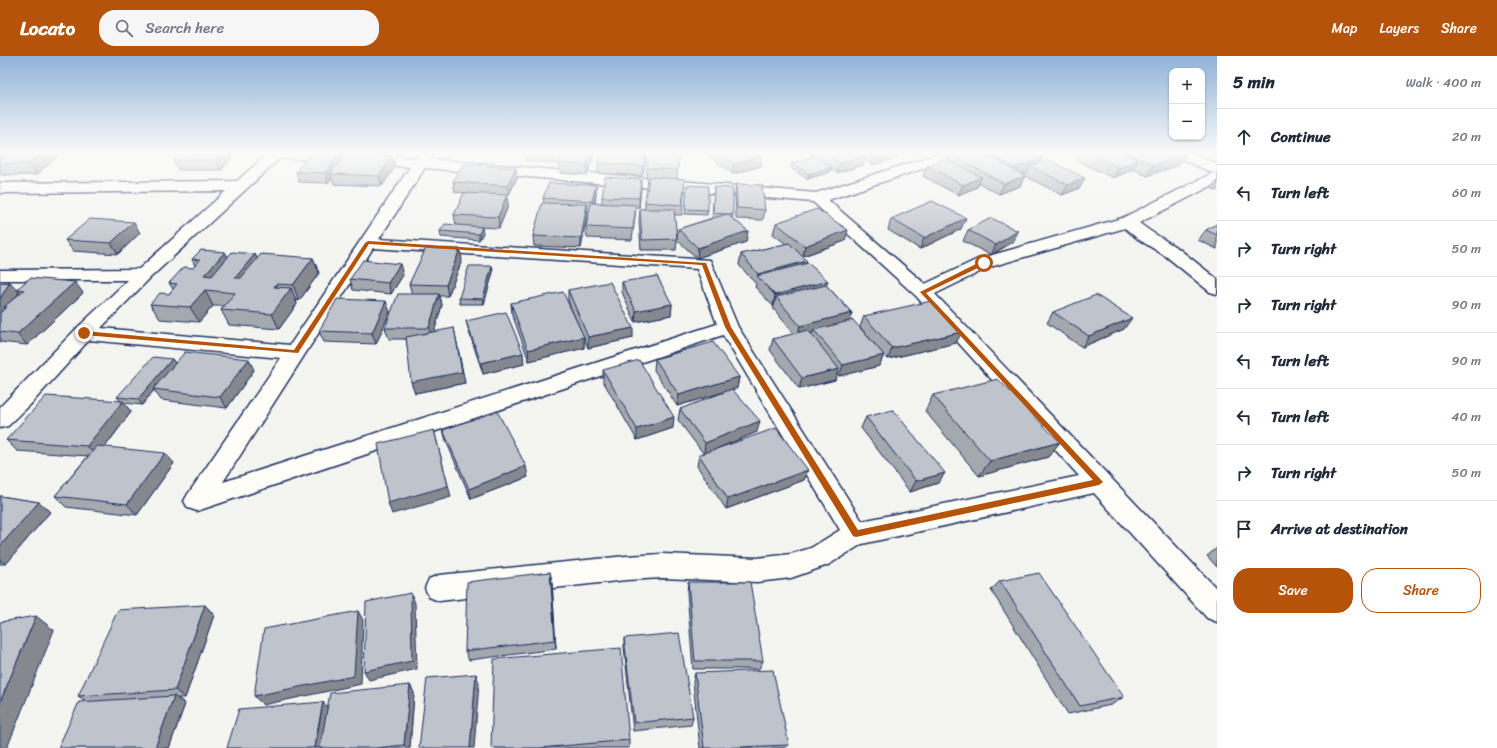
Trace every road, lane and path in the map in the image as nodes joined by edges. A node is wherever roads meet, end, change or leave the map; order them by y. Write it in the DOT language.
graph roads {
  1 [pos="407,184"];
  2 [pos="682,184"];
  3 [pos="859,184"];
  4 [pos="1203,184"];
  5 [pos="239,186"];
  6 [pos="0,188"];
  7 [pos="817,198"];
  8 [pos="1128,222"];
  9 [pos="368,243"];
  10 [pos="144,274"];
  11 [pos="0,275"];
  12 [pos="1217,288"];
  13 [pos="923,292"];
  14 [pos="728,327"];
  15 [pos="84,333"];
  16 [pos="296,352"];
  17 [pos="0,399"];
  18 [pos="22,399"];
  19 [pos="0,420"];
  20 [pos="1099,482"];
  21 [pos="856,534"];
  22 [pos="439,588"];
  23 [pos="1217,609"];
  1 -- 9 [label="street"];
  2 -- 7 [label="street"];
  3 -- 7 [label="street"];
  4 -- 8 [label="street"];
  5 -- 6 [label="street"];
  5 -- 10 [label="street"];
  7 -- 13 [label="street"];
  8 -- 12 [label="street"];
  8 -- 13 [label="street"];
  9 -- 14 [label="street"];
  9 -- 16 [label="street"];
  10 -- 11 [label="street"];
  10 -- 15 [label="street"];
  13 -- 20 [label="street"];
  14 -- 16 [label="street"];
  14 -- 21 [label="street"];
  15 -- 16 [label="street"];
  15 -- 18 [label="street"];
  17 -- 18 [label="street"];
  18 -- 19 [label="street"];
  20 -- 21 [label="street"];
  20 -- 23 [label="street"];
  21 -- 22 [label="street"];
}
